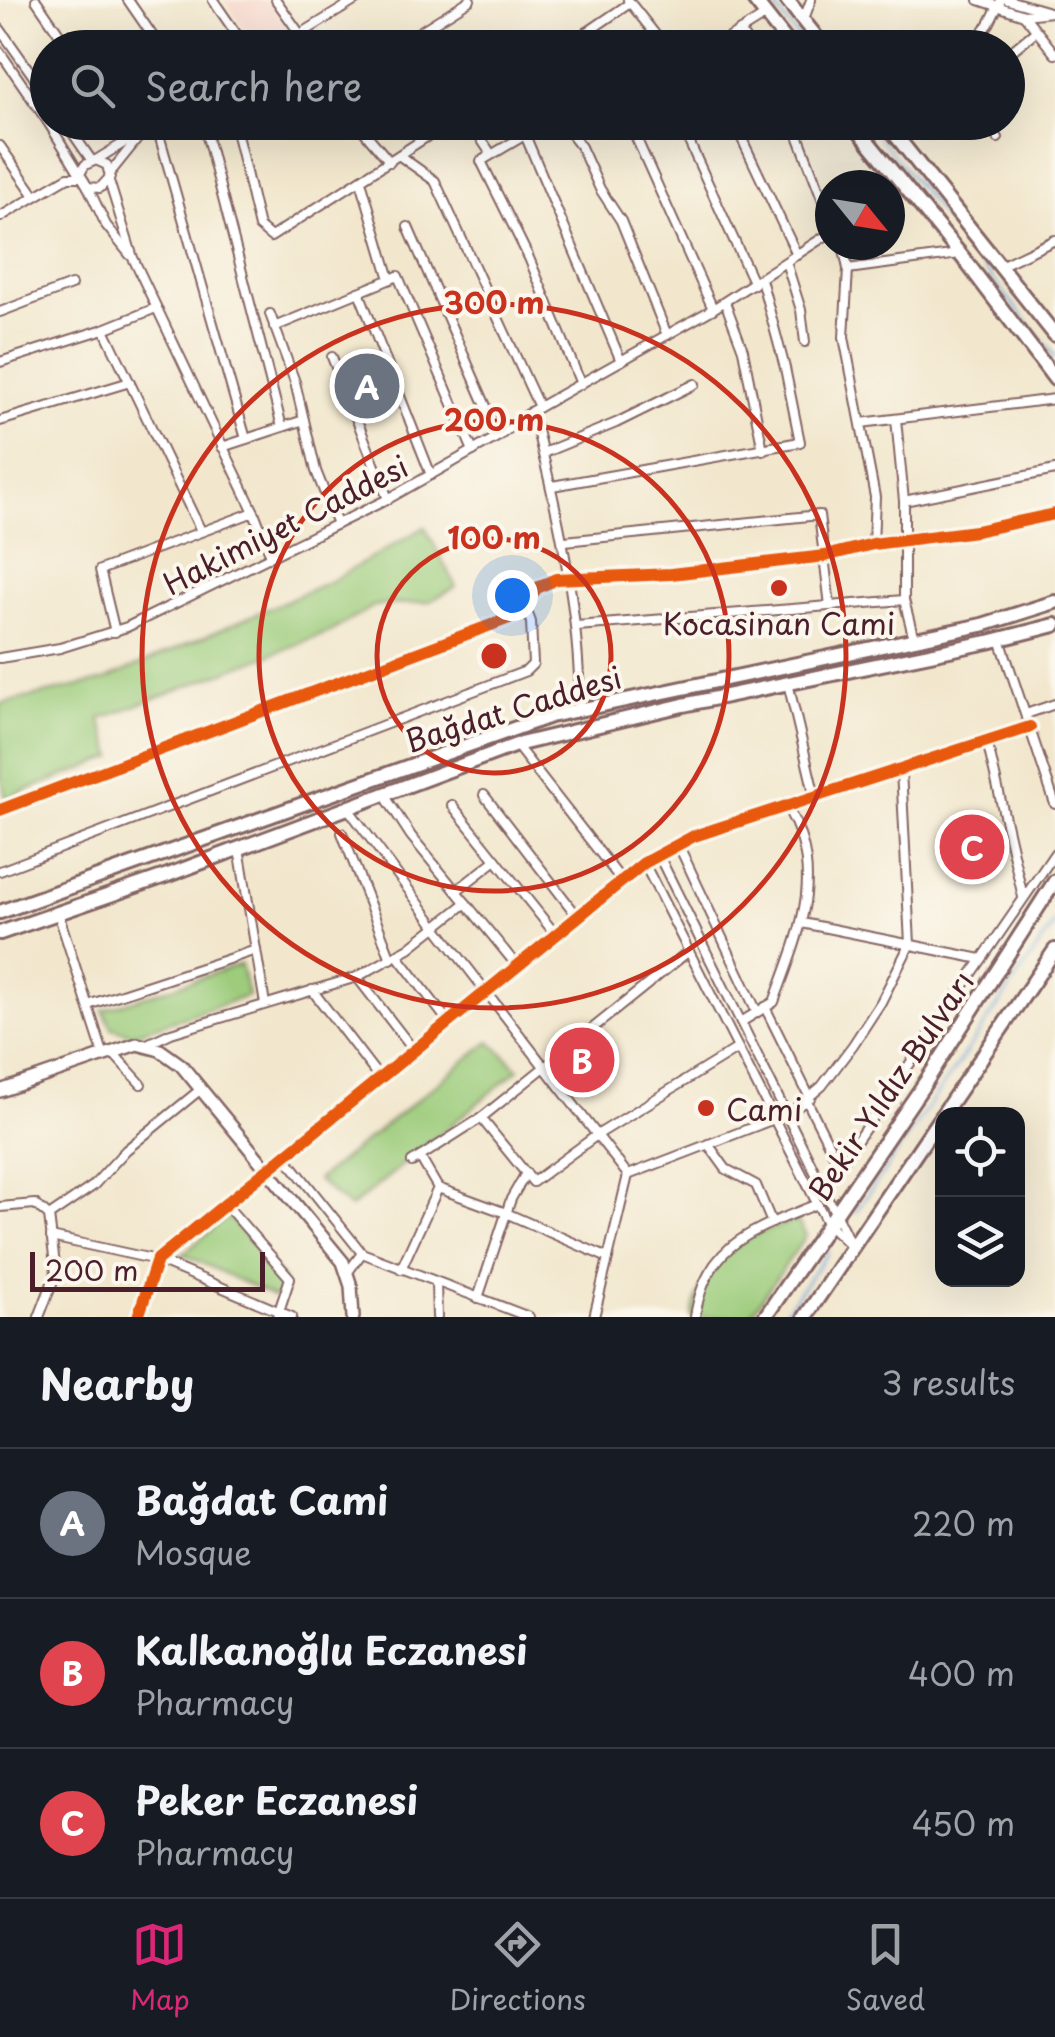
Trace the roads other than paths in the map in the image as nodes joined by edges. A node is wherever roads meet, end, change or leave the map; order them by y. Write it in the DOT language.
graph roads {
  1 [pos="36,0"];
  2 [pos="128,0"];
  3 [pos="213,0"];
  4 [pos="276,0"];
  5 [pos="356,0"];
  6 [pos="470,0"];
  7 [pos="754,0"];
  8 [pos="787,0"];
  9 [pos="810,0"];
  10 [pos="979,0"];
  11 [pos="629,2"];
  12 [pos="1002,2"];
  13 [pos="1053,13"];
  14 [pos="766,15"];
  15 [pos="1024,15"];
  16 [pos="804,20"];
  17 [pos="0,28"];
  18 [pos="57,30"];
  19 [pos="149,30"];
  20 [pos="234,30"];
  21 [pos="297,30"];
  22 [pos="307,30"];
  23 [pos="422,30"];
  24 [pos="590,30"];
  25 [pos="652,30"];
  26 [pos="742,30"];
  27 [pos="778,30"];
  28 [pos="812,30"];
  29 [pos="982,30"];
  30 [pos="1036,31"];
  31 [pos="1025,40"];
  32 [pos="0,52"];
  33 [pos="1055,54"];
  34 [pos="30,71"];
  35 [pos="30,96"];
  36 [pos="60,140"];
  37 [pos="79,140"];
  38 [pos="130,140"];
  39 [pos="137,140"];
  40 [pos="162,140"];
  41 [pos="208,140"];
  42 [pos="238,140"];
  43 [pos="371,140"];
  44 [pos="424,140"];
  45 [pos="482,140"];
  46 [pos="516,140"];
  47 [pos="527,140"];
  48 [pos="576,140"];
  49 [pos="637,140"];
  50 [pos="689,140"];
  51 [pos="743,140"];
  52 [pos="800,140"];
  53 [pos="864,140"];
  54 [pos="899,140"];
  55 [pos="0,146"];
  56 [pos="491,154"];
  57 [pos="400,156"];
  58 [pos="94,160"];
  59 [pos="390,162"];
  60 [pos="884,170"];
  61 [pos="82,174"];
  62 [pos="109,177"];
  63 [pos="815,180"];
  64 [pos="361,181"];
  65 [pos="88,187"];
  66 [pos="36,196"];
  67 [pos="905,197"];
  68 [pos="0,217"];
  69 [pos="408,227"];
  70 [pos="1055,240"];
  71 [pos="815,243"];
  72 [pos="959,254"];
  73 [pos="797,255"];
  74 [pos="133,258"];
  75 [pos="846,260"];
  76 [pos="786,262"];
  77 [pos="1000,266"];
  78 [pos="848,270"];
  79 [pos="390,279"];
  80 [pos="757,281"];
  81 [pos="71,285"];
  82 [pos="359,292"];
  83 [pos="725,302"];
  84 [pos="156,308"];
  85 [pos="713,309"];
  86 [pos="0,312"];
  87 [pos="270,314"];
  88 [pos="274,327"];
  89 [pos="104,329"];
  90 [pos="667,335"];
  91 [pos="1055,335"];
  92 [pos="805,342"];
  93 [pos="332,357"];
  94 [pos="621,360"];
  95 [pos="0,362"];
  96 [pos="1055,378"];
  97 [pos="130,382"];
  98 [pos="580,384"];
  99 [pos="694,384"];
  100 [pos="1055,398"];
  101 [pos="535,409"];
  102 [pos="304,420"];
  103 [pos="896,420"];
  104 [pos="0,421"];
  105 [pos="861,423"];
  106 [pos="282,427"];
  107 [pos="499,436"];
  108 [pos="246,439"];
  109 [pos="222,447"];
  110 [pos="764,450"];
  111 [pos="473,451"];
  112 [pos="542,453"];
  113 [pos="1055,470"];
  114 [pos="430,475"];
  115 [pos="552,486"];
  116 [pos="388,499"];
  117 [pos="904,501"];
  118 [pos="254,512"];
  119 [pos="1055,514"];
  120 [pos="336,524"];
  121 [pos="201,531"];
  122 [pos="902,539"];
  123 [pos="564,541"];
  124 [pos="873,544"];
  125 [pos="272,556"];
  126 [pos="825,556"];
  127 [pos="569,580"];
  128 [pos="904,600"];
  129 [pos="1055,602"];
  130 [pos="525,606"];
  131 [pos="830,606"];
  132 [pos="1055,625"];
  133 [pos="577,626"];
  134 [pos="115,632"];
  135 [pos="914,639"];
  136 [pos="1000,639"];
  137 [pos="0,658"];
  138 [pos="788,684"];
  139 [pos="1055,704"];
  140 [pos="580,709"];
  141 [pos="1026,714"];
  142 [pos="1030,726"];
  143 [pos="988,741"];
  144 [pos="516,745"];
  145 [pos="902,770"];
  146 [pos="383,792"];
  147 [pos="484,795"];
  148 [pos="815,797"];
  149 [pos="1055,804"];
  150 [pos="452,805"];
  151 [pos="786,806"];
  152 [pos="347,807"];
  153 [pos="0,810"];
  154 [pos="342,833"];
  155 [pos="678,844"];
  156 [pos="240,848"];
  157 [pos="1055,853"];
  158 [pos="658,854"];
  159 [pos="496,860"];
  160 [pos="644,863"];
  161 [pos="0,871"];
  162 [pos="622,881"];
  163 [pos="1055,881"];
  164 [pos="456,891"];
  165 [pos="1023,898"];
  166 [pos="466,904"];
  167 [pos="0,912"];
  168 [pos="58,912"];
  169 [pos="578,917"];
  170 [pos="802,923"];
  171 [pos="437,928"];
  172 [pos="0,933"];
  173 [pos="556,935"];
  174 [pos="910,944"];
  175 [pos="256,950"];
  176 [pos="1055,950"];
  177 [pos="689,951"];
  178 [pos="394,957"];
  179 [pos="981,959"];
  180 [pos="518,967"];
  181 [pos="356,977"];
  182 [pos="312,990"];
  183 [pos="488,992"];
  184 [pos="265,1004"];
  185 [pos="88,1005"];
  186 [pos="761,1010"];
  187 [pos="741,1022"];
  188 [pos="450,1024"];
  189 [pos="145,1045"];
  190 [pos="738,1048"];
  191 [pos="416,1052"];
  192 [pos="109,1054"];
  193 [pos="546,1068"];
  194 [pos="381,1080"];
  195 [pos="141,1084"];
  196 [pos="200,1089"];
  197 [pos="0,1091"];
  198 [pos="808,1099"];
  199 [pos="948,1107"];
  200 [pos="788,1114"];
  201 [pos="481,1118"];
  202 [pos="774,1119"];
  203 [pos="935,1127"];
  204 [pos="597,1135"];
  205 [pos="708,1144"];
  206 [pos="286,1158"];
  207 [pos="839,1166"];
  208 [pos="269,1171"];
  209 [pos="526,1173"];
  210 [pos="628,1175"];
  211 [pos="824,1187"];
  212 [pos="438,1188"];
  213 [pos="817,1204"];
  214 [pos="226,1205"];
  215 [pos="0,1207"];
  216 [pos="836,1210"];
  217 [pos="506,1213"];
  218 [pos="48,1216"];
  219 [pos="772,1223"];
  220 [pos="826,1224"];
  221 [pos="51,1237"];
  222 [pos="852,1247"];
  223 [pos="362,1253"];
  224 [pos="608,1258"];
  225 [pos="157,1260"];
  226 [pos="401,1269"];
  227 [pos="348,1272"];
  228 [pos="436,1283"];
  229 [pos="478,1298"];
  230 [pos="278,1314"];
  231 [pos="39,1317"];
  232 [pos="138,1317"];
  233 [pos="292,1317"];
  234 [pos="352,1317"];
  235 [pos="438,1317"];
  236 [pos="529,1317"];
  237 [pos="594,1317"];
  238 [pos="694,1317"];
  239 [pos="765,1317"];
  240 [pos="805,1317"];
  1 -- 18 [label="street"];
  2 -- 19 [label="street"];
  3 -- 20 [label="street"];
  4 -- 21 [label="street"];
  5 -- 22 [label="street"];
  6 -- 23 [label="street"];
  7 -- 14 [label="main road"];
  8 -- 16 [label="main road"];
  9 -- 16 [label="street"];
  10 -- 12 [label="street"];
  11 -- 24 [label="street"];
  11 -- 25 [label="street"];
  12 -- 13 [label="street"];
  12 -- 15 [label="street"];
  12 -- 29 [label="street"];
  13 -- 15 [label="street"];
  14 -- 26 [label="street"];
  14 -- 27 [label="main road"];
  15 -- 30 [label="street"];
  16 -- 28 [label="main road"];
  17 -- 34 [label="street"];
  30 -- 31 [label="street"];
  30 -- 33 [label="street"];
  32 -- 35 [label="street"];
  36 -- 61 [label="street"];
  37 -- 58 [label="street"];
  38 -- 58 [label="street"];
  39 -- 62 [label="street"];
  40 -- 108 [label="street"];
  41 -- 106 [label="street"];
  42 -- 64 [label="street"];
  43 -- 59 [label="street"];
  44 -- 57 [label="street"];
  45 -- 56 [label="street"];
  46 -- 56 [label="street"];
  47 -- 94 [label="street"];
  48 -- 90 [label="street"];
  49 -- 85 [label="street"];
  50 -- 80 [label="street"];
  51 -- 73 [label="street"];
  52 -- 63 [label="street"];
  53 -- 60 [label="main road"];
  54 -- 77 [label="main road"];
  55 -- 66 [label="street"];
  56 -- 98 [label="street"];
  57 -- 59 [label="street"];
  57 -- 101 [label="street"];
  58 -- 61 [label="street"];
  58 -- 62 [label="street"];
  59 -- 64 [label="street"];
  61 -- 65 [label="street"];
  61 -- 66 [label="street"];
  62 -- 65 [label="street"];
  62 -- 74 [label="street"];
  64 -- 79 [label="street"];
  65 -- 74 [label="street"];
  66 -- 68 [label="street"];
  67 -- 72 [label="main road"];
  69 -- 107 [label="street"];
  70 -- 77 [label="street"];
  71 -- 73 [label="street, Hakimiyet Caddesi"];
  72 -- 78 [label="street"];
  72 -- 96 [label="main road"];
  73 -- 76 [label="street, Hakimiyet Caddesi"];
  74 -- 84 [label="street"];
  75 -- 78 [label="street"];
  76 -- 80 [label="street, Hakimiyet Caddesi"];
  76 -- 92 [label="street"];
  77 -- 91 [label="main road"];
  78 -- 105 [label="street"];
  79 -- 82 [label="street"];
  79 -- 111 [label="street"];
  80 -- 83 [label="street, Hakimiyet Caddesi"];
  80 -- 110 [label="street"];
  81 -- 86 [label="street"];
  82 -- 88 [label="street"];
  82 -- 114 [label="street"];
  83 -- 85 [label="street, Hakimiyet Caddesi"];
  83 -- 110 [label="street"];
  84 -- 89 [label="street"];
  84 -- 109 [label="street"];
  85 -- 90 [label="street, Hakimiyet Caddesi"];
  87 -- 88 [label="street"];
  88 -- 102 [label="street"];
  89 -- 95 [label="street"];
  89 -- 97 [label="street"];
  90 -- 94 [label="street, Hakimiyet Caddesi"];
  93 -- 116 [label="street"];
  94 -- 98 [label="street, Hakimiyet Caddesi"];
  97 -- 104 [label="street"];
  97 -- 121 [label="street"];
  98 -- 101 [label="street, Hakimiyet Caddesi"];
  99 -- 112 [label="street"];
  100 -- 103 [label="street"];
  101 -- 107 [label="street, Hakimiyet Caddesi"];
  101 -- 112 [label="street"];
  102 -- 106 [label="street"];
  102 -- 120 [label="street"];
  103 -- 105 [label="street"];
  103 -- 117 [label="street"];
  105 -- 124 [label="street"];
  106 -- 108 [label="street"];
  107 -- 111 [label="street, Hakimiyet Caddesi"];
  108 -- 109 [label="street"];
  109 -- 118 [label="street"];
  110 -- 115 [label="street"];
  111 -- 114 [label="street, Hakimiyet Caddesi"];
  112 -- 115 [label="street"];
  113 -- 117 [label="street"];
  114 -- 116 [label="street, Hakimiyet Caddesi"];
  115 -- 123 [label="street"];
  116 -- 120 [label="street, Hakimiyet Caddesi"];
  117 -- 122 [label="street"];
  118 -- 121 [label="street"];
  118 -- 125 [label="street"];
  119 -- 122 [label="street"];
  120 -- 125 [label="street, Hakimiyet Caddesi"];
  121 -- 134 [label="street"];
  122 -- 124 [label="street"];
  122 -- 128 [label="street"];
  123 -- 126 [label="street"];
  123 -- 127 [label="street"];
  124 -- 126 [label="street"];
  125 -- 134 [label="street, Hakimiyet Caddesi"];
  126 -- 127 [label="street"];
  126 -- 131 [label="street"];
  127 -- 130 [label="street"];
  127 -- 133 [label="street"];
  128 -- 131 [label="street"];
  128 -- 135 [label="street"];
  129 -- 135 [label="main road, Bağdat Caddesi"];
  130 -- 153 [label="street"];
  130 -- 161 [label="street"];
  131 -- 133 [label="street"];
  132 -- 136 [label="main road, Bağdat Caddesi"];
  133 -- 140 [label="street"];
  134 -- 137 [label="street, Hakimiyet Caddesi"];
  135 -- 140 [label="main road, Bağdat Caddesi"];
  136 -- 138 [label="main road, Bağdat Caddesi"];
  136 -- 141 [label="street"];
  138 -- 144 [label="main road, Bağdat Caddesi"];
  138 -- 148 [label="street"];
  139 -- 141 [label="street"];
  140 -- 167 [label="main road, Bağdat Caddesi"];
  141 -- 142 [label="street"];
  142 -- 143 [label="street"];
  142 -- 149 [label="street"];
  143 -- 145 [label="street"];
  143 -- 165 [label="street"];
  144 -- 146 [label="main road, Bağdat Caddesi"];
  144 -- 162 [label="street"];
  145 -- 148 [label="street"];
  145 -- 174 [label="street"];
  146 -- 152 [label="main road, Bağdat Caddesi"];
  146 -- 164 [label="street"];
  147 -- 169 [label="street"];
  148 -- 151 [label="street"];
  150 -- 159 [label="street"];
  151 -- 155 [label="street"];
  151 -- 170 [label="street"];
  152 -- 156 [label="main road, Bağdat Caddesi"];
  152 -- 171 [label="street"];
  154 -- 178 [label="street"];
  155 -- 158 [label="street"];
  155 -- 186 [label="street"];
  156 -- 168 [label="main road, Bağdat Caddesi"];
  156 -- 175 [label="street"];
  157 -- 165 [label="street"];
  158 -- 160 [label="street"];
  158 -- 187 [label="street"];
  159 -- 164 [label="street"];
  159 -- 173 [label="street"];
  160 -- 162 [label="street"];
  160 -- 177 [label="street"];
  162 -- 169 [label="street"];
  163 -- 216 [label="main road, Bekir Yıldız Bulvarı"];
  164 -- 166 [label="street"];
  165 -- 179 [label="street"];
  166 -- 171 [label="street"];
  166 -- 180 [label="street"];
  168 -- 172 [label="main road, Bağdat Caddesi"];
  168 -- 185 [label="street"];
  169 -- 173 [label="street"];
  170 -- 174 [label="street"];
  170 -- 186 [label="street"];
  171 -- 178 [label="street"];
  171 -- 183 [label="street"];
  173 -- 180 [label="street"];
  174 -- 179 [label="street"];
  174 -- 198 [label="street"];
  175 -- 184 [label="street"];
  175 -- 185 [label="street"];
  176 -- 199 [label="main road, Bekir Yıldız Bulvarı"];
  177 -- 190 [label="street"];
  177 -- 193 [label="street"];
  178 -- 181 [label="street"];
  178 -- 188 [label="street"];
  179 -- 207 [label="street"];
  180 -- 183 [label="street"];
  181 -- 182 [label="street"];
  181 -- 191 [label="street"];
  182 -- 184 [label="street"];
  182 -- 194 [label="street"];
  183 -- 188 [label="street"];
  183 -- 193 [label="street"];
  184 -- 189 [label="street"];
  185 -- 192 [label="street"];
  186 -- 187 [label="street"];
  186 -- 198 [label="street"];
  187 -- 200 [label="street"];
  188 -- 191 [label="street"];
  189 -- 192 [label="street"];
  189 -- 196 [label="street"];
  190 -- 202 [label="street"];
  190 -- 204 [label="street"];
  191 -- 194 [label="street"];
  192 -- 195 [label="street"];
  192 -- 197 [label="street"];
  193 -- 201 [label="street"];
  193 -- 204 [label="street"];
  194 -- 206 [label="street"];
  196 -- 208 [label="street"];
  196 -- 218 [label="street"];
  198 -- 200 [label="street"];
  198 -- 207 [label="street"];
  200 -- 211 [label="street"];
  201 -- 209 [label="street"];
  201 -- 212 [label="street"];
  202 -- 205 [label="street"];
  202 -- 213 [label="street"];
  203 -- 222 [label="main road, Bekir Yıldız Bulvarı"];
  204 -- 209 [label="street"];
  204 -- 210 [label="street"];
  205 -- 210 [label="street"];
  205 -- 219 [label="street"];
  206 -- 208 [label="street"];
  206 -- 223 [label="street"];
  207 -- 211 [label="street"];
  208 -- 214 [label="street"];
  208 -- 227 [label="street"];
  209 -- 217 [label="street"];
  210 -- 224 [label="street"];
  211 -- 216 [label="street"];
  212 -- 217 [label="street"];
  212 -- 226 [label="street"];
  213 -- 219 [label="street"];
  213 -- 220 [label="street"];
  214 -- 225 [label="street"];
  214 -- 230 [label="street"];
  215 -- 218 [label="street"];
  216 -- 220 [label="main road, Bekir Yıldız Bulvarı"];
  216 -- 222 [label="street"];
  217 -- 224 [label="street"];
  217 -- 229 [label="street"];
  218 -- 221 [label="street"];
  219 -- 238 [label="street"];
  220 -- 222 [label="street"];
  220 -- 239 [label="main road, Bekir Yıldız Bulvarı"];
  221 -- 225 [label="street"];
  221 -- 231 [label="street"];
  222 -- 240 [label="main road, Bekir Yıldız Bulvarı"];
  223 -- 226 [label="street"];
  223 -- 227 [label="street"];
  224 -- 237 [label="street"];
  225 -- 230 [label="street"];
  225 -- 232 [label="street"];
  226 -- 228 [label="street"];
  227 -- 234 [label="street"];
  228 -- 229 [label="street"];
  228 -- 235 [label="street"];
  229 -- 236 [label="street"];
  230 -- 233 [label="street"];
}
